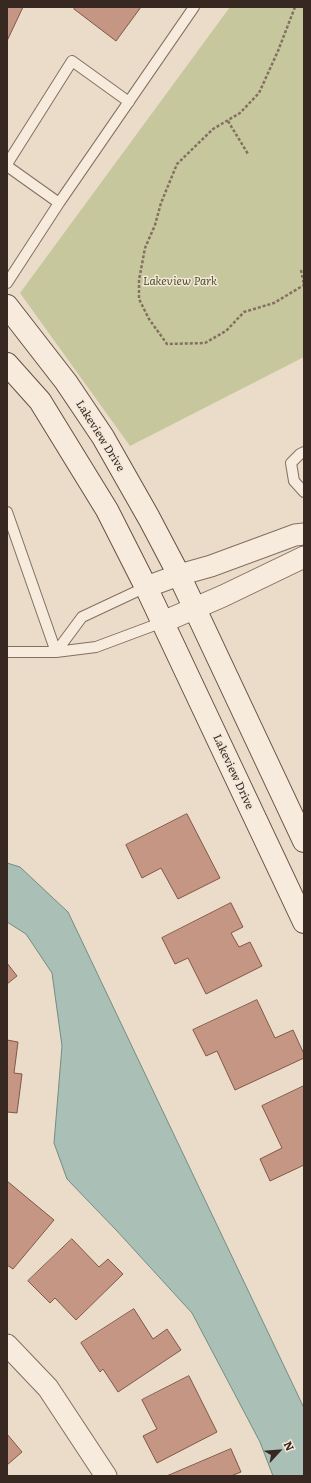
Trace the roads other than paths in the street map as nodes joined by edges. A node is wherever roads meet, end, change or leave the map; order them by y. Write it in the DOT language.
graph roads {
  1 [pos="194,7"];
  2 [pos="129,102"];
  3 [pos="7,165"];
  4 [pos="59,203"];
  5 [pos="7,283"];
  6 [pos="7,306"];
  7 [pos="7,364"];
  8 [pos="304,452"];
  9 [pos="304,492"];
  10 [pos="7,512"];
  11 [pos="304,534"];
  12 [pos="304,557"];
  13 [pos="179,574"];
  14 [pos="146,586"];
  15 [pos="195,609"];
  16 [pos="163,622"];
  17 [pos="7,652"];
  18 [pos="56,652"];
  19 [pos="304,841"];
  20 [pos="304,922"];
  21 [pos="7,1345"];
  22 [pos="106,1476"];
  1 -- 2 [label="lane"];
  2 -- 3 [label="lane"];
  2 -- 4 [label="lane"];
  3 -- 4 [label="lane"];
  4 -- 5 [label="lane"];
  6 -- 13 [label="street, Lakeview Drive"];
  7 -- 14 [label="street, Lakeview Drive"];
  8 -- 9 [label="lane"];
  10 -- 18 [label="lane"];
  11 -- 13 [label="street"];
  12 -- 15 [label="street"];
  13 -- 14 [label="street"];
  13 -- 15 [label="street, Lakeview Drive"];
  14 -- 16 [label="street, Lakeview Drive"];
  14 -- 18 [label="lane"];
  15 -- 16 [label="street"];
  15 -- 19 [label="street, Lakeview Drive"];
  16 -- 18 [label="lane"];
  16 -- 20 [label="street, Lakeview Drive"];
  17 -- 18 [label="lane"];
  21 -- 22 [label="street"];
}
